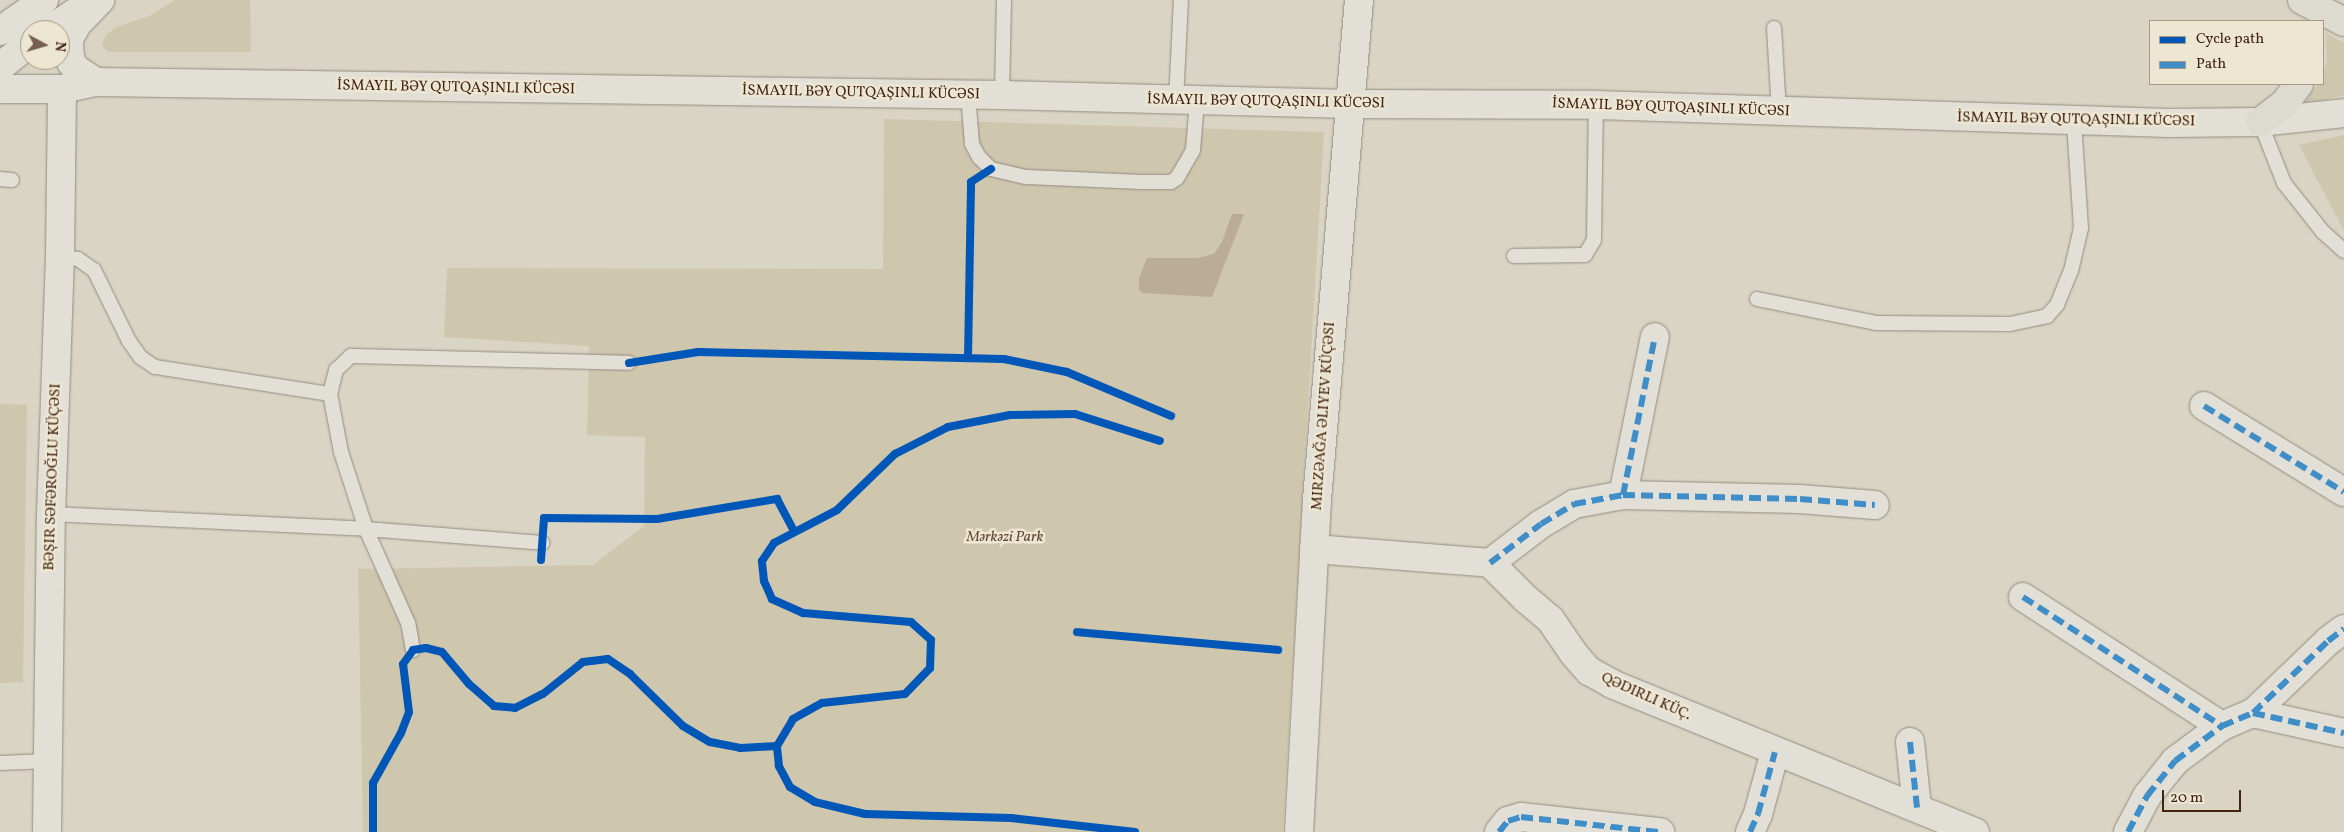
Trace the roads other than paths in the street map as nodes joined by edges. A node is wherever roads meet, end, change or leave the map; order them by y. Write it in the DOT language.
graph roads {
  1 [pos="44,0"];
  2 [pos="94,0"];
  3 [pos="100,0"];
  4 [pos="1004,0"];
  5 [pos="1181,0"];
  6 [pos="1359,0"];
  7 [pos="2288,0"];
  8 [pos="2302,0"];
  9 [pos="64,20"];
  10 [pos="2305,20"];
  11 [pos="2344,22"];
  12 [pos="1774,28"];
  13 [pos="0,31"];
  14 [pos="20,51"];
  15 [pos="0,67"];
  16 [pos="96,82"];
  17 [pos="2298,85"];
  18 [pos="0,89"];
  19 [pos="62,89"];
  20 [pos="968,94"];
  21 [pos="1002,95"];
  22 [pos="1186,101"];
  23 [pos="1350,104"];
  24 [pos="1596,105"];
  25 [pos="1779,111"];
  26 [pos="2344,113"];
  27 [pos="2074,122"];
  28 [pos="2260,122"];
  29 [pos="2344,252"];
  30 [pos="60,256"];
  31 [pos="1514,256"];
  32 [pos="1757,299"];
  33 [pos="1655,337"];
  34 [pos="629,363"];
  35 [pos="330,394"];
  36 [pos="2204,406"];
  37 [pos="2344,492"];
  38 [pos="1623,495"];
  39 [pos="1875,505"];
  40 [pos="51,514"];
  41 [pos="366,529"];
  42 [pos="542,543"];
  43 [pos="1314,549"];
  44 [pos="1490,564"];
  45 [pos="2023,597"];
  46 [pos="2344,630"];
  47 [pos="412,650"];
  48 [pos="2254,713"];
  49 [pos="2222,726"];
  50 [pos="2344,733"];
  51 [pos="1910,742"];
  52 [pos="1776,752"];
  53 [pos="48,760"];
  54 [pos="0,763"];
  55 [pos="1916,808"];
  56 [pos="47,832"];
  57 [pos="1300,832"];
  58 [pos="1499,832"];
  59 [pos="1660,832"];
  60 [pos="1750,832"];
  61 [pos="1975,832"];
  62 [pos="2128,832"];
  1 -- 13 [label="street"];
  2 -- 9 [label="street"];
  3 -- 16 [label="street"];
  4 -- 21 [label="lane"];
  5 -- 22 [label="lane"];
  6 -- 23 [label="street, MIRZƏAĞA ƏLIYEV KÜÇƏSI"];
  7 -- 10 [label="main road"];
  8 -- 11 [label="main road"];
  12 -- 25 [label="lane"];
  14 -- 15 [label="street"];
  16 -- 19 [label="street"];
  16 -- 20 [label="street"];
  17 -- 28 [label="main road"];
  18 -- 19 [label="street"];
  19 -- 30 [label="street, BƏŞIR SƏFƏROĞLU KÜÇƏSI"];
  20 -- 21 [label="street"];
  20 -- 22 [label="lane"];
  21 -- 22 [label="street"];
  22 -- 23 [label="street"];
  23 -- 24 [label="street"];
  23 -- 43 [label="street, MIRZƏAĞA ƏLIYEV KÜÇƏSI"];
  24 -- 25 [label="street"];
  24 -- 31 [label="lane"];
  25 -- 27 [label="street"];
  26 -- 28 [label="street"];
  27 -- 28 [label="street"];
  27 -- 32 [label="lane"];
  28 -- 29 [label="lane"];
  30 -- 35 [label="lane"];
  30 -- 40 [label="street, BƏŞIR SƏFƏROĞLU KÜÇƏSI"];
  33 -- 38 [label="street"];
  34 -- 35 [label="lane"];
  35 -- 41 [label="lane"];
  36 -- 37 [label="street"];
  38 -- 39 [label="street"];
  38 -- 44 [label="street"];
  40 -- 41 [label="lane"];
  40 -- 53 [label="street, BƏŞIR SƏFƏROĞLU KÜÇƏSI"];
  41 -- 42 [label="lane"];
  41 -- 47 [label="lane"];
  43 -- 44 [label="street"];
  43 -- 57 [label="street, MIRZƏAĞA ƏLIYEV KÜÇƏSI"];
  44 -- 52 [label="street, QƏDIRLI KÜÇ."];
  45 -- 49 [label="street"];
  46 -- 48 [label="street"];
  48 -- 49 [label="street"];
  48 -- 50 [label="street"];
  49 -- 62 [label="street"];
  51 -- 55 [label="street"];
  52 -- 55 [label="street, QƏDIRLI KÜÇ."];
  52 -- 60 [label="street"];
  53 -- 54 [label="lane"];
  53 -- 56 [label="street, BƏŞIR SƏFƏROĞLU KÜÇƏSI"];
  55 -- 61 [label="street, QƏDIRLI KÜÇ."];
  58 -- 59 [label="street"];
}
